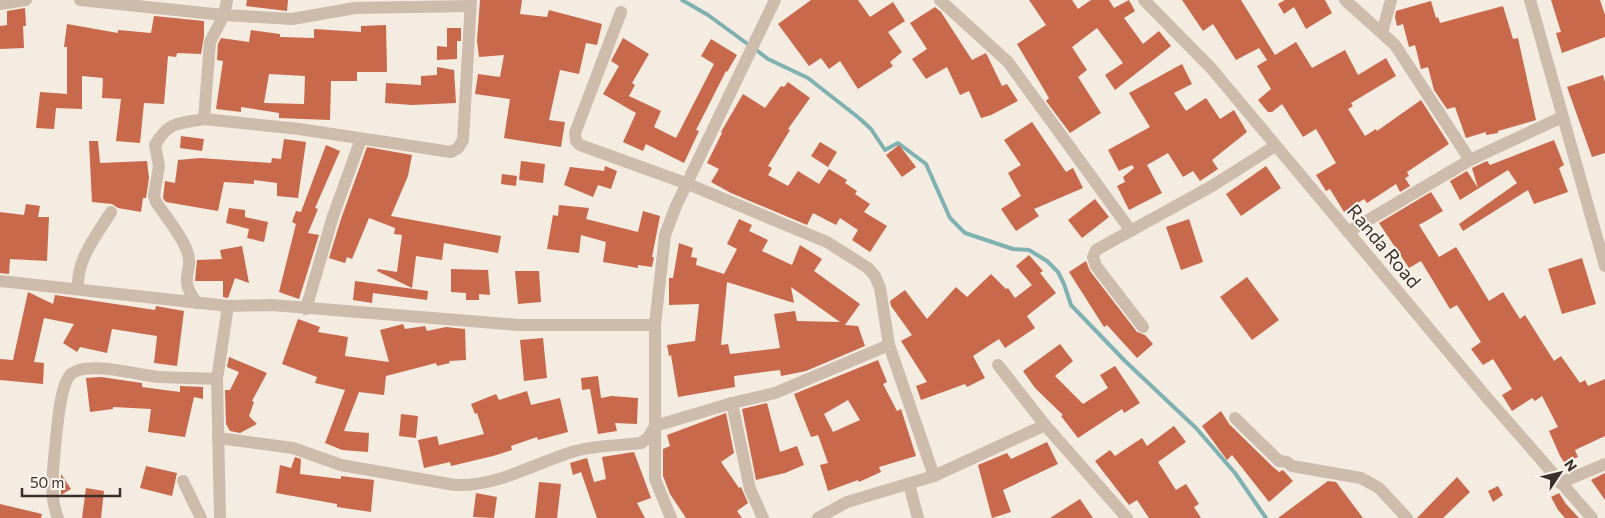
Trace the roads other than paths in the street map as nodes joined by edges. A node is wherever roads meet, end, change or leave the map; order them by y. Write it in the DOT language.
graph roads {
  1 [pos="26,0"];
  2 [pos="80,0"];
  3 [pos="227,0"];
  4 [pos="775,0"];
  5 [pos="940,0"];
  6 [pos="1144,0"];
  7 [pos="1345,0"];
  8 [pos="1392,0"];
  9 [pos="1530,0"];
  10 [pos="471,3"];
  11 [pos="0,4"];
  12 [pos="356,4"];
  13 [pos="621,12"];
  14 [pos="224,15"];
  15 [pos="1382,33"];
  16 [pos="1562,117"];
  17 [pos="204,119"];
  18 [pos="361,139"];
  19 [pos="1275,146"];
  20 [pos="1470,160"];
  21 [pos="688,184"];
  22 [pos="111,212"];
  23 [pos="1131,231"];
  24 [pos="1348,232"];
  25 [pos="1605,266"];
  26 [pos="0,280"];
  27 [pos="78,289"];
  28 [pos="197,303"];
  29 [pos="228,306"];
  30 [pos="306,309"];
  31 [pos="656,325"];
  32 [pos="1143,327"];
  33 [pos="889,346"];
  34 [pos="998,366"];
  35 [pos="217,379"];
  36 [pos="732,403"];
  37 [pos="1235,418"];
  38 [pos="1044,425"];
  39 [pos="654,426"];
  40 [pos="218,438"];
  41 [pos="1605,464"];
  42 [pos="934,476"];
  43 [pos="183,480"];
  44 [pos="1560,483"];
  45 [pos="910,484"];
  46 [pos="58,518"];
  47 [pos="201,518"];
  48 [pos="220,518"];
  49 [pos="671,518"];
  50 [pos="763,518"];
  51 [pos="818,518"];
  52 [pos="918,518"];
  53 [pos="1126,518"];
  54 [pos="1407,518"];
  55 [pos="1592,518"];
  1 -- 11 [label="street"];
  2 -- 14 [label="street"];
  3 -- 14 [label="street"];
  4 -- 21 [label="street"];
  5 -- 23 [label="street"];
  6 -- 19 [label="street, Randa Road"];
  7 -- 15 [label="street"];
  8 -- 15 [label="street"];
  9 -- 16 [label="street"];
  10 -- 12 [label="street"];
  10 -- 18 [label="street"];
  12 -- 14 [label="street"];
  13 -- 21 [label="street"];
  14 -- 17 [label="street"];
  15 -- 20 [label="street"];
  16 -- 20 [label="street"];
  16 -- 25 [label="street"];
  17 -- 18 [label="street"];
  17 -- 28 [label="street"];
  18 -- 30 [label="street"];
  19 -- 23 [label="street"];
  19 -- 24 [label="street, Randa Road"];
  20 -- 24 [label="street"];
  21 -- 31 [label="street"];
  21 -- 33 [label="street"];
  22 -- 27 [label="street"];
  23 -- 32 [label="street"];
  24 -- 44 [label="street, Randa Road"];
  26 -- 27 [label="street"];
  27 -- 28 [label="street"];
  28 -- 29 [label="street"];
  29 -- 30 [label="street"];
  29 -- 35 [label="street"];
  30 -- 31 [label="street"];
  31 -- 39 [label="street"];
  33 -- 36 [label="street"];
  33 -- 42 [label="street"];
  34 -- 38 [label="street"];
  35 -- 40 [label="street"];
  35 -- 46 [label="street"];
  36 -- 39 [label="street"];
  36 -- 50 [label="street"];
  37 -- 54 [label="street"];
  38 -- 42 [label="street"];
  38 -- 53 [label="street"];
  39 -- 40 [label="street"];
  39 -- 49 [label="street"];
  40 -- 48 [label="street"];
  41 -- 44 [label="street"];
  42 -- 45 [label="street"];
  43 -- 47 [label="street"];
  44 -- 55 [label="street, Randa Road"];
  45 -- 51 [label="street"];
  45 -- 52 [label="street"];
}
